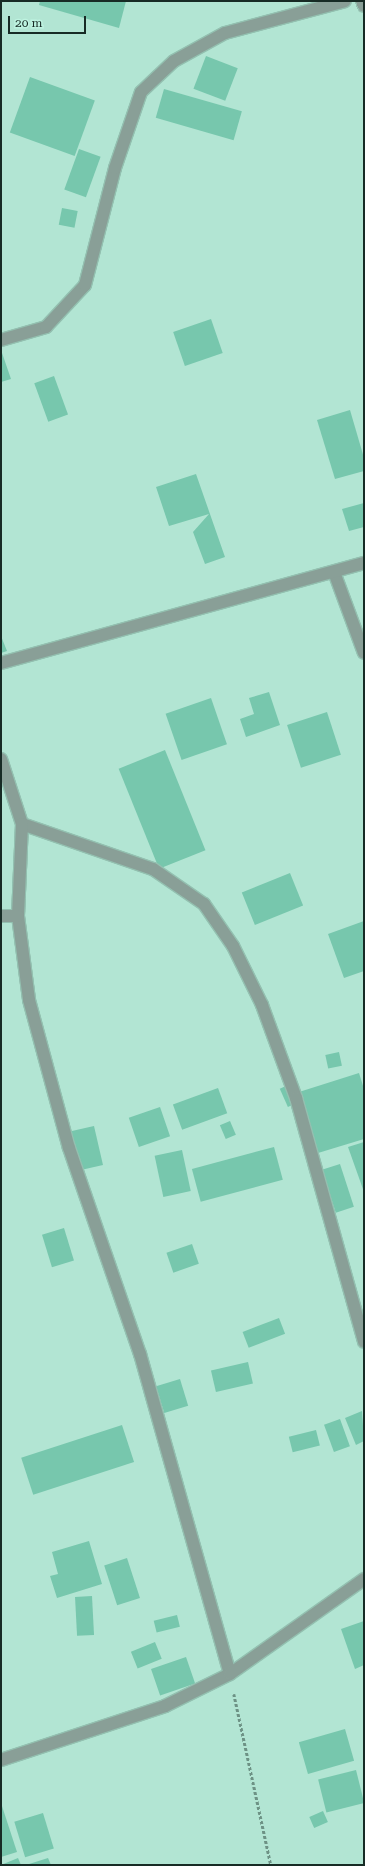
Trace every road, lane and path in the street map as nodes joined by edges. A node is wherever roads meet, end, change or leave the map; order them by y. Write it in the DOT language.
graph roads {
  1 [pos="344,1"];
  2 [pos="362,1"];
  3 [pos="364,6"];
  4 [pos="1,340"];
  5 [pos="364,563"];
  6 [pos="334,572"];
  7 [pos="364,653"];
  8 [pos="1,663"];
  9 [pos="1,759"];
  10 [pos="22,824"];
  11 [pos="1,916"];
  12 [pos="18,916"];
  13 [pos="364,1342"];
  14 [pos="364,1579"];
  15 [pos="230,1674"];
  16 [pos="1,1760"];
  17 [pos="271,1865"];
  1 -- 4 [label="street"];
  2 -- 3 [label="street"];
  5 -- 6 [label="street"];
  6 -- 7 [label="street"];
  6 -- 8 [label="street"];
  9 -- 10 [label="street"];
  10 -- 12 [label="street"];
  10 -- 13 [label="street"];
  11 -- 12 [label="street"];
  12 -- 15 [label="street"];
  14 -- 15 [label="street"];
  15 -- 16 [label="street"];
  15 -- 17 [label="path"];
}
